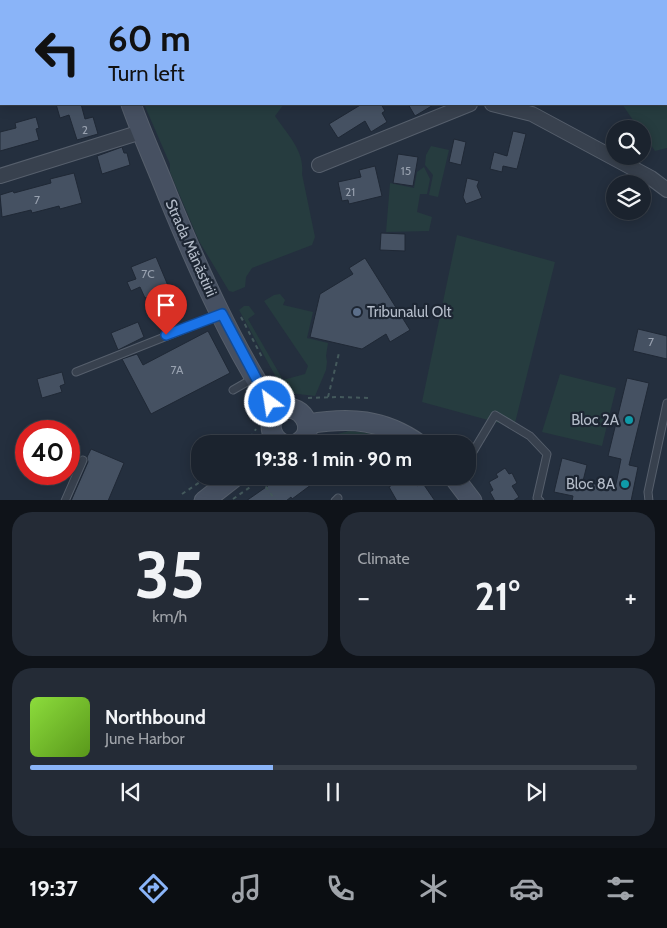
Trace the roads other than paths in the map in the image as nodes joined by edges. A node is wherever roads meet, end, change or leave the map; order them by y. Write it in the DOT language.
graph roads {
  1 [pos="131,105"];
  2 [pos="468,105"];
  3 [pos="500,105"];
  4 [pos="532,109"];
  5 [pos="141,132"];
  6 [pos="319,165"];
  7 [pos="0,176"];
  8 [pos="667,190"];
  9 [pos="230,314"];
  10 [pos="76,372"];
  11 [pos="255,377"];
  12 [pos="232,390"];
  13 [pos="667,403"];
  14 [pos="277,413"];
  15 [pos="308,424"];
  16 [pos="273,435"];
  17 [pos="306,435"];
  18 [pos="406,435"];
  19 [pos="476,447"];
  20 [pos="84,460"];
  21 [pos="224,485"];
  22 [pos="461,485"];
  23 [pos="65,500"];
  24 [pos="204,500"];
  25 [pos="472,500"];
  26 [pos="540,500"];
  27 [pos="649,500"];
  1 -- 5 [label="street, Strada Mănăstirii"];
  2 -- 6 [label="street"];
  3 -- 4 [label="street"];
  4 -- 8 [label="street"];
  5 -- 7 [label="street"];
  5 -- 9 [label="street, Strada Mănăstirii"];
  9 -- 10 [label="lane"];
  9 -- 11 [label="street, Strada Mănăstirii"];
  11 -- 12 [label="lane"];
  11 -- 14 [label="street, Strada Mănăstirii"];
  13 -- 27 [label="lane"];
  14 -- 15 [label="street"];
  14 -- 16 [label="street"];
  15 -- 17 [label="street"];
  15 -- 18 [label="street"];
  19 -- 26 [label="lane"];
  20 -- 23 [label="lane"];
  21 -- 24 [label="street"];
  22 -- 25 [label="street"];
}
